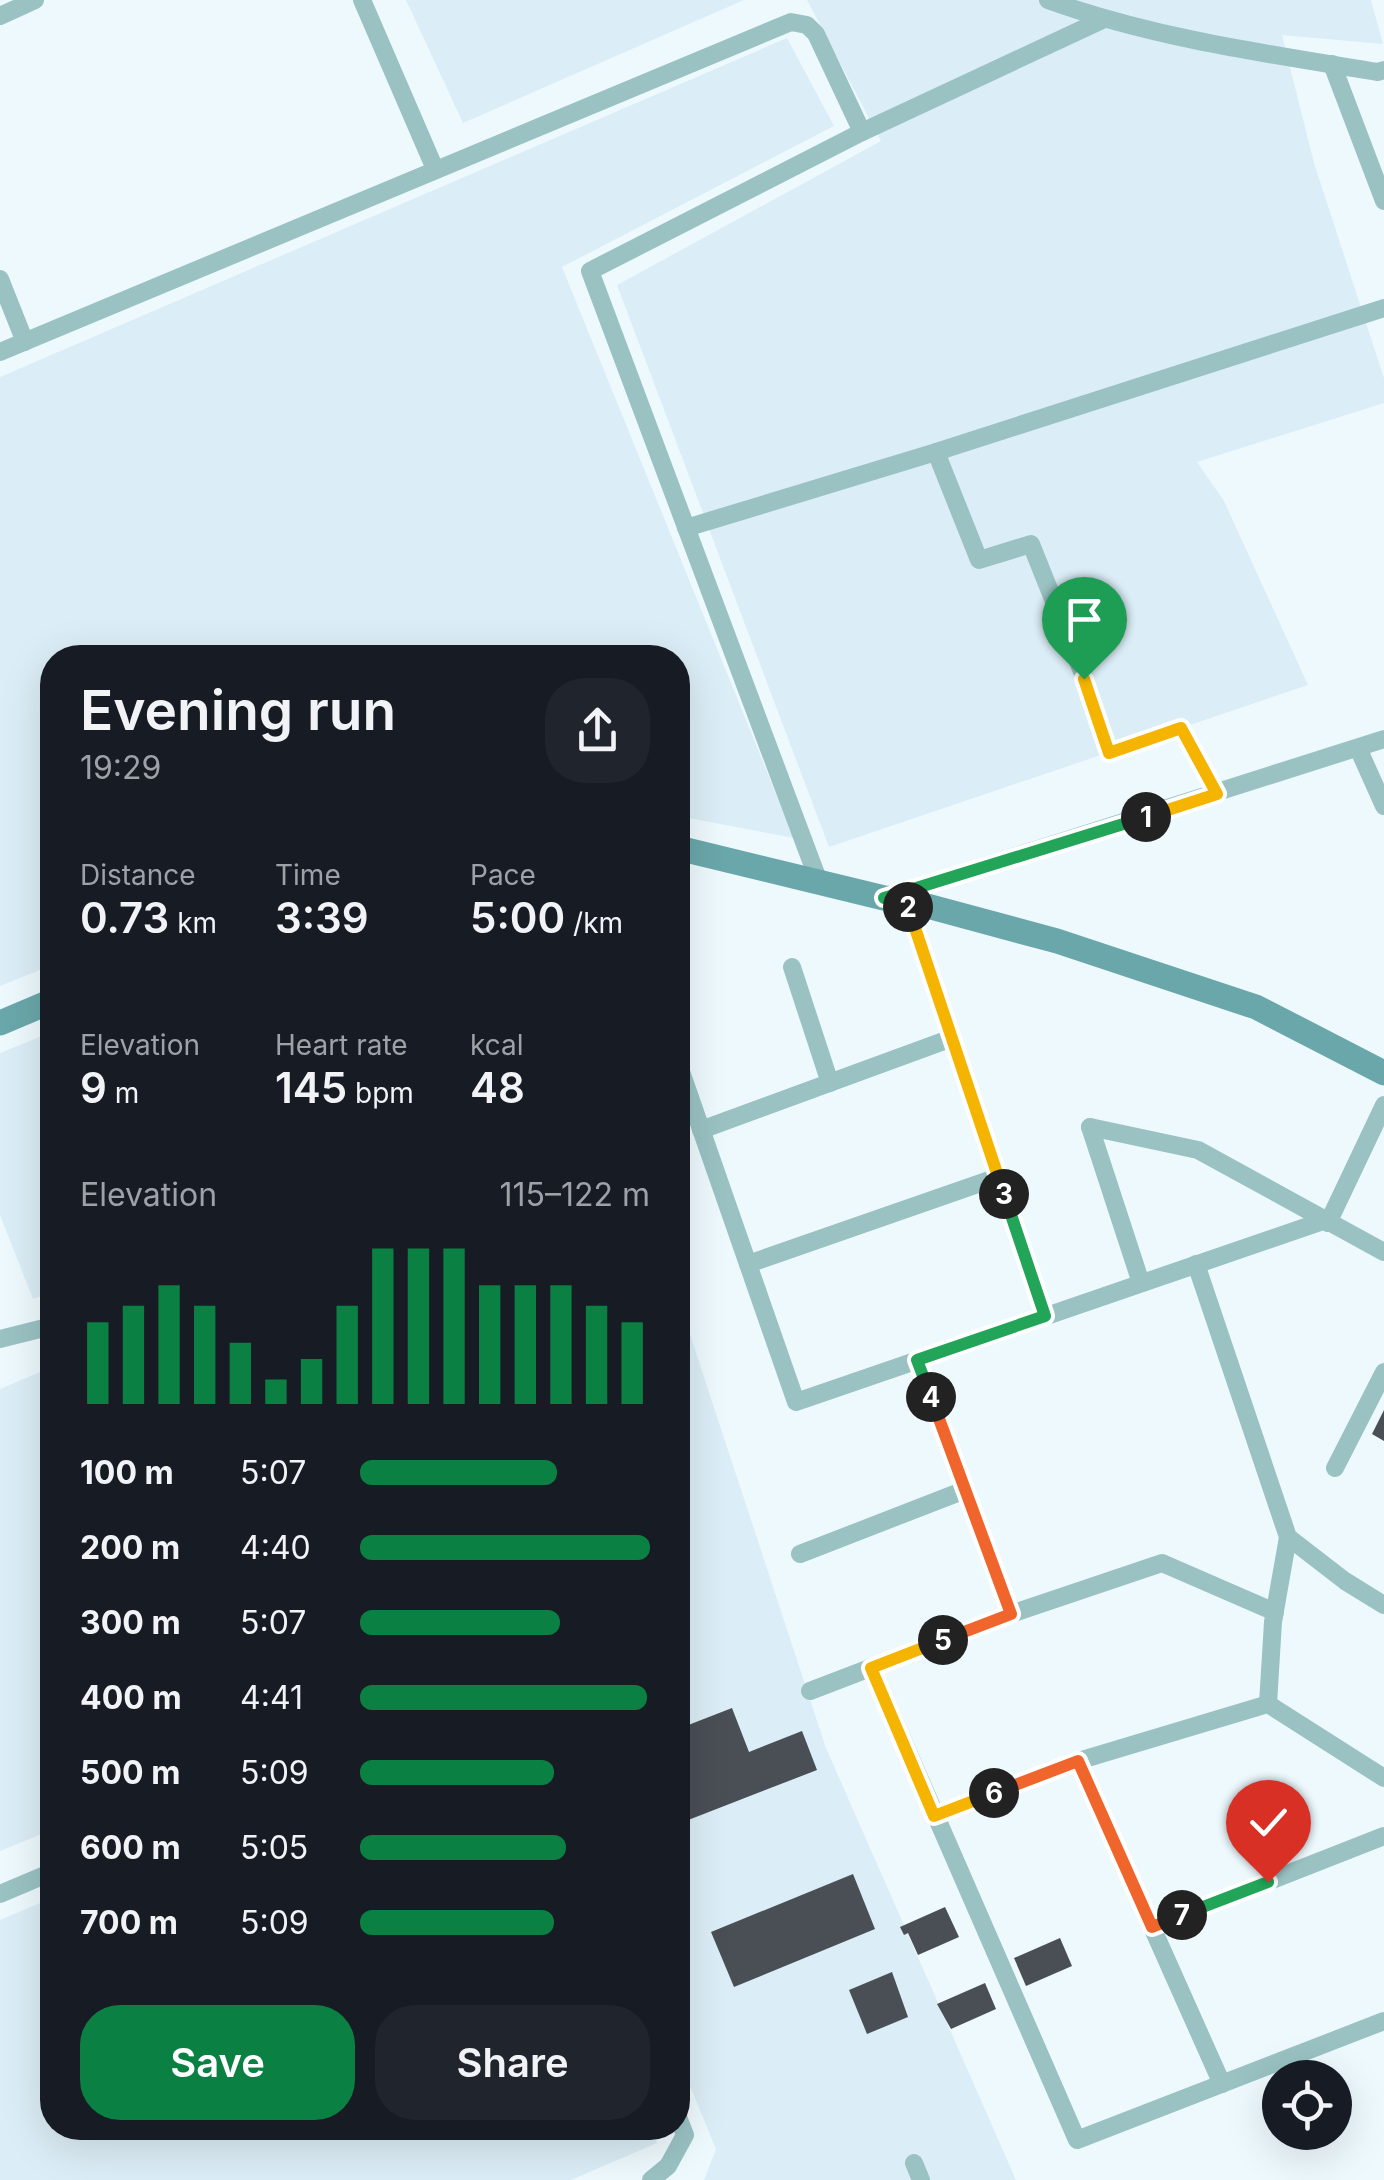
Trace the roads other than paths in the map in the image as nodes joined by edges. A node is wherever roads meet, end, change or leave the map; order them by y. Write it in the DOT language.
graph roads {
  1 [pos="35,0"];
  2 [pos="362,0"];
  3 [pos="1048,0"];
  4 [pos="0,16"];
  5 [pos="1102,20"];
  6 [pos="1332,64"];
  7 [pos="1384,70"];
  8 [pos="862,132"];
  9 [pos="435,170"];
  10 [pos="1384,201"];
  11 [pos="0,278"];
  12 [pos="1384,308"];
  13 [pos="25,342"];
  14 [pos="0,352"];
  15 [pos="936,452"];
  16 [pos="686,528"];
  17 [pos="1384,739"];
  18 [pos="1358,748"];
  19 [pos="1217,794"];
  20 [pos="1384,806"];
  21 [pos="690,851"];
  22 [pos="819,882"];
  23 [pos="895,899"];
  24 [pos="792,968"];
  25 [pos="40,1007"];
  26 [pos="0,1023"];
  27 [pos="952,1038"];
  28 [pos="1384,1073"];
  29 [pos="830,1083"];
  30 [pos="690,1098"];
  31 [pos="1384,1105"];
  32 [pos="701,1130"];
  33 [pos="998,1177"];
  34 [pos="1326,1222"];
  35 [pos="1384,1252"];
  36 [pos="748,1264"];
  37 [pos="1196,1264"];
  38 [pos="1141,1283"];
  39 [pos="1045,1316"];
  40 [pos="40,1329"];
  41 [pos="0,1339"];
  42 [pos="917,1360"];
  43 [pos="1384,1372"];
  44 [pos="1335,1468"];
  45 [pos="965,1490"];
  46 [pos="1288,1537"];
  47 [pos="800,1554"];
  48 [pos="1384,1604"];
  49 [pos="1275,1612"];
  50 [pos="1011,1614"];
  51 [pos="871,1668"];
  52 [pos="810,1691"];
  53 [pos="1268,1704"];
  54 [pos="1078,1761"];
  55 [pos="1384,1778"];
  56 [pos="934,1816"];
  57 [pos="1384,1836"];
  58 [pos="40,1877"];
  59 [pos="0,1894"];
  60 [pos="1152,1927"];
  61 [pos="1384,2021"];
  62 [pos="1222,2084"];
  63 [pos="682,2140"];
  64 [pos="651,2180"];
  1 -- 4 [label="street"];
  2 -- 9 [label="street"];
  3 -- 5 [label="street"];
  5 -- 6 [label="street"];
  5 -- 8 [label="street"];
  6 -- 7 [label="street"];
  6 -- 10 [label="street"];
  8 -- 9 [label="street"];
  8 -- 16 [label="street"];
  9 -- 13 [label="street"];
  11 -- 13 [label="street"];
  12 -- 15 [label="street"];
  13 -- 14 [label="street"];
  15 -- 16 [label="street"];
  15 -- 19 [label="street"];
  16 -- 22 [label="street"];
  17 -- 18 [label="street"];
  18 -- 19 [label="street"];
  18 -- 20 [label="street"];
  19 -- 23 [label="street"];
  21 -- 22 [label="street"];
  22 -- 23 [label="street"];
  23 -- 27 [label="street"];
  23 -- 28 [label="street"];
  24 -- 29 [label="street"];
  25 -- 26 [label="street"];
  27 -- 29 [label="street"];
  27 -- 33 [label="street"];
  29 -- 32 [label="street"];
  30 -- 32 [label="street"];
  31 -- 34 [label="street"];
  32 -- 36 [label="street"];
  33 -- 36 [label="street"];
  33 -- 39 [label="street"];
  34 -- 35 [label="street"];
  34 -- 37 [label="street"];
  34 -- 38 [label="street"];
  36 -- 42 [label="street"];
  37 -- 38 [label="street"];
  37 -- 46 [label="street"];
  38 -- 39 [label="street"];
  39 -- 42 [label="street"];
  40 -- 41 [label="street"];
  42 -- 45 [label="street"];
  43 -- 44 [label="street"];
  45 -- 47 [label="street"];
  45 -- 50 [label="street"];
  46 -- 48 [label="street"];
  46 -- 49 [label="street"];
  49 -- 50 [label="street"];
  49 -- 53 [label="street"];
  50 -- 51 [label="street"];
  51 -- 52 [label="street"];
  51 -- 56 [label="street"];
  53 -- 54 [label="street"];
  53 -- 55 [label="street"];
  54 -- 56 [label="street"];
  54 -- 60 [label="street"];
  56 -- 62 [label="street"];
  57 -- 60 [label="street"];
  58 -- 59 [label="street"];
  60 -- 62 [label="street"];
  61 -- 62 [label="street"];
  63 -- 64 [label="street"];
}
